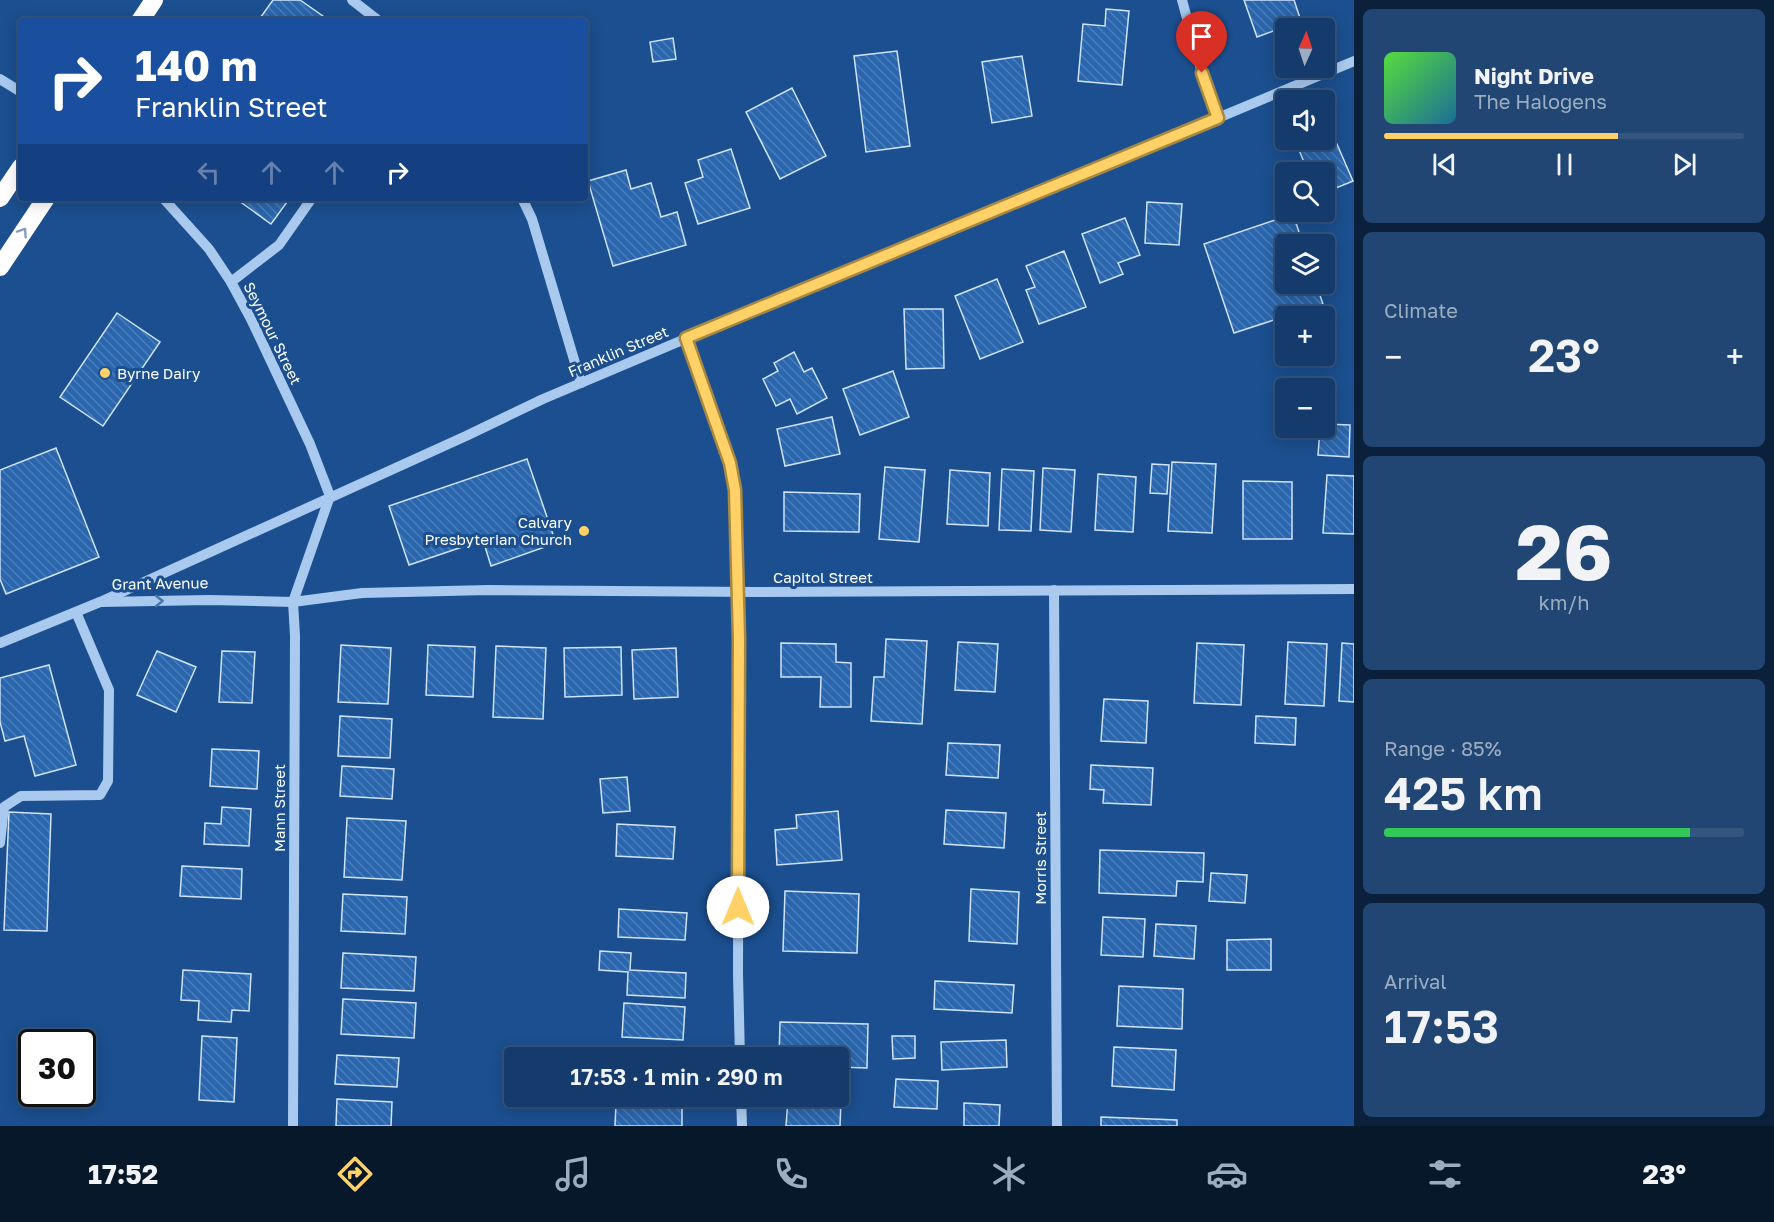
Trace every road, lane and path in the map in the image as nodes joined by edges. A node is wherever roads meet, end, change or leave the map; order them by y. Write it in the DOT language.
graph roads {
  1 [pos="154,0"];
  2 [pos="352,0"];
  3 [pos="1182,0"];
  4 [pos="142,18"];
  5 [pos="375,18"];
  6 [pos="1354,61"];
  7 [pos="0,79"];
  8 [pos="18,90"];
  9 [pos="1218,118"];
  10 [pos="18,171"];
  11 [pos="0,198"];
  12 [pos="44,201"];
  13 [pos="166,201"];
  14 [pos="310,201"];
  15 [pos="523,201"];
  16 [pos="0,267"];
  17 [pos="231,282"];
  18 [pos="686,338"];
  19 [pos="581,383"];
  20 [pos="330,496"];
  21 [pos="1354,589"];
  22 [pos="1054,590"];
  23 [pos="738,591"];
  24 [pos="100,602"];
  25 [pos="293,602"];
  26 [pos="76,612"];
  27 [pos="0,643"];
  28 [pos="0,843"];
  29 [pos="740,1047"];
  30 [pos="741,1107"];
  31 [pos="293,1126"];
  32 [pos="742,1126"];
  33 [pos="1057,1126"];
  1 -- 4 [label="highway"];
  2 -- 5 [label="street"];
  3 -- 9 [label="street"];
  6 -- 9 [label="street, Franklin Street"];
  7 -- 8 [label="street"];
  9 -- 18 [label="street, Franklin Street"];
  10 -- 11 [label="highway"];
  16 -- 12 [label="highway, one-way"];
  13 -- 17 [label="street, Seymour Street"];
  14 -- 17 [label="street"];
  15 -- 19 [label="street"];
  17 -- 20 [label="street, Seymour Street"];
  18 -- 19 [label="street, Franklin Street"];
  18 -- 23 [label="street"];
  19 -- 20 [label="street, Franklin Street"];
  20 -- 24 [label="street, Franklin Street"];
  20 -- 25 [label="street, Mann Street"];
  21 -- 22 [label="street, Capitol Street"];
  22 -- 23 [label="street, Capitol Street"];
  22 -- 33 [label="street, Morris Street"];
  23 -- 25 [label="street, Capitol Street"];
  23 -- 29 [label="street"];
  24 -- 25 [label="street, Grant Avenue, one-way"];
  24 -- 26 [label="street, Grant Avenue"];
  25 -- 31 [label="street, Mann Street"];
  26 -- 27 [label="street, Grant Avenue"];
  26 -- 28 [label="street"];
  30 -- 32 [label="street"];
}
